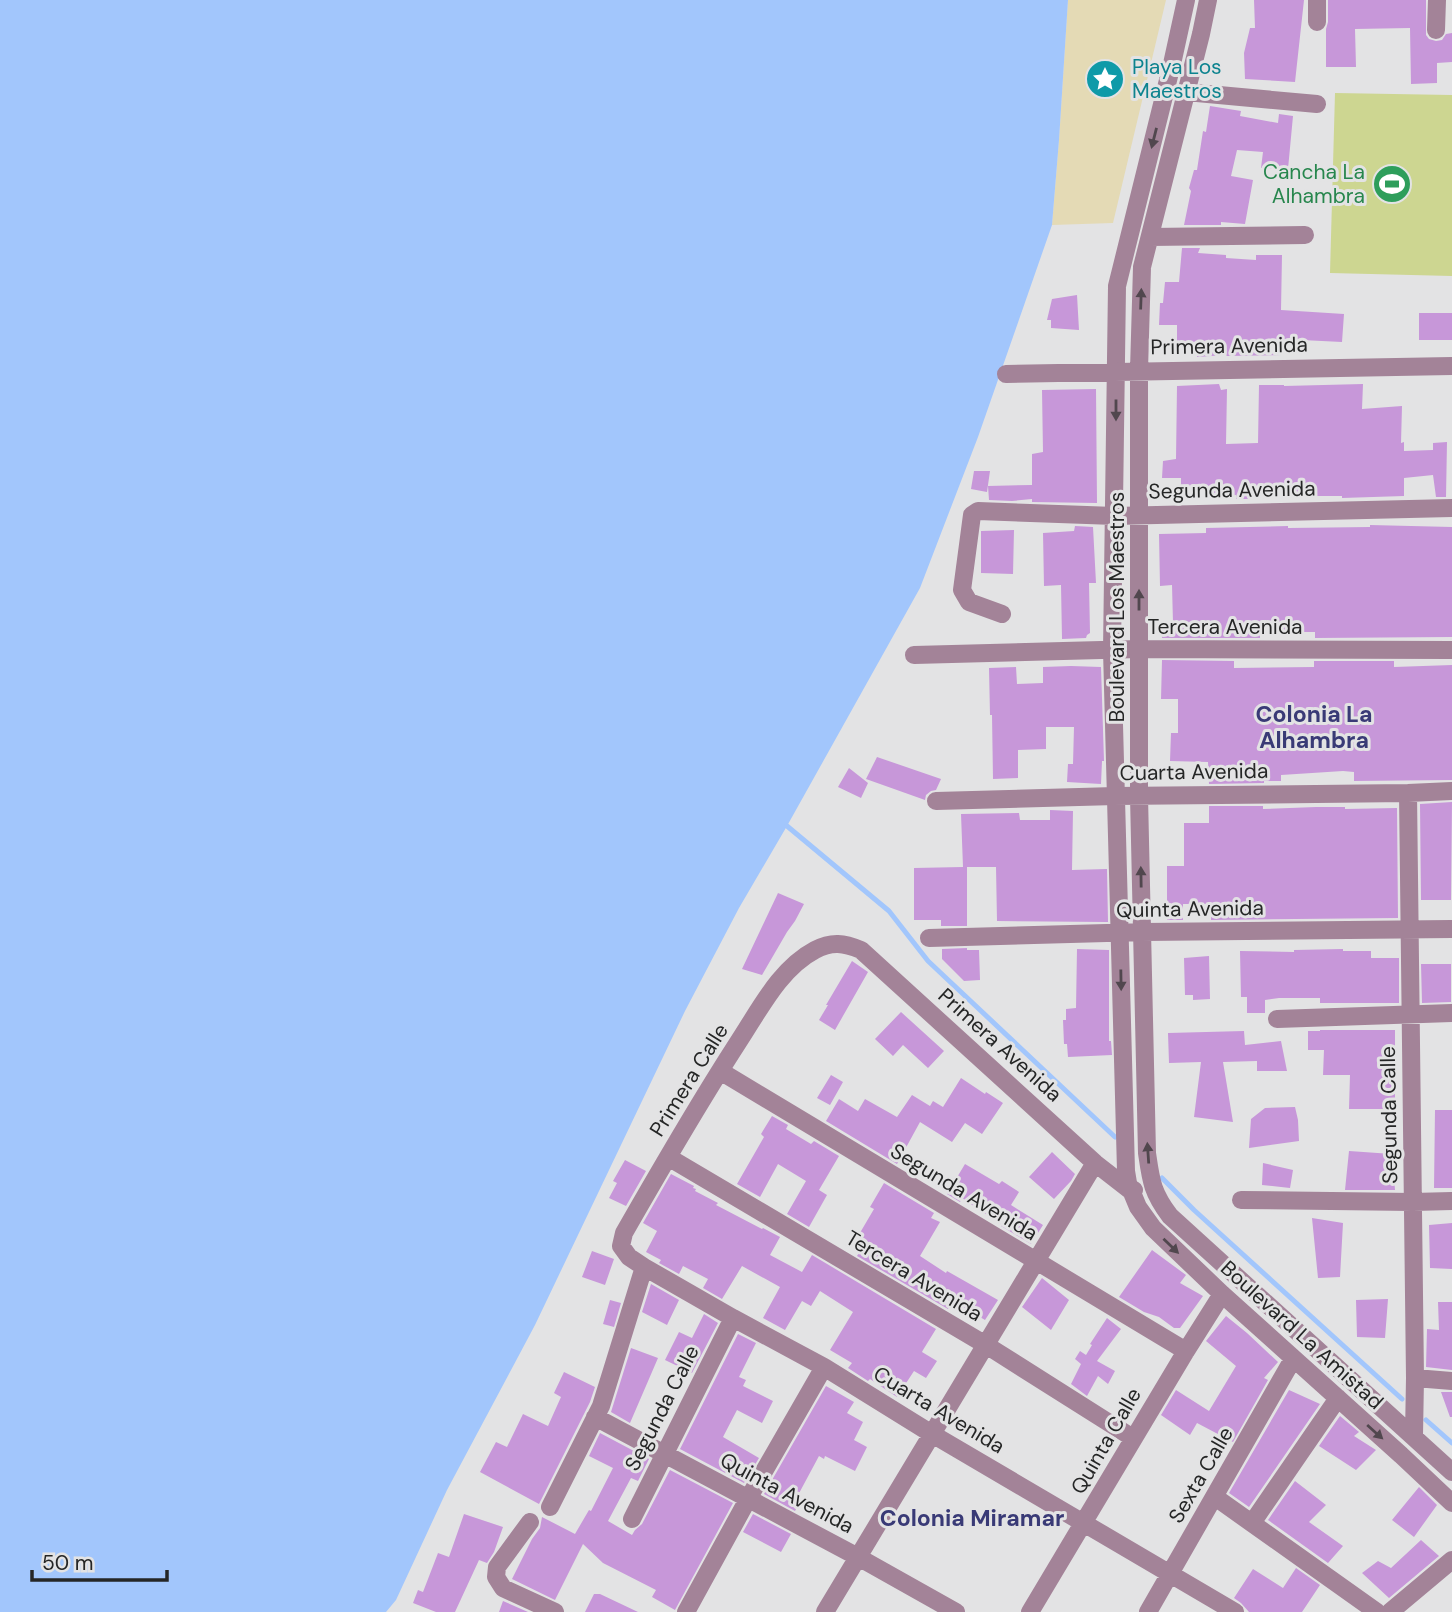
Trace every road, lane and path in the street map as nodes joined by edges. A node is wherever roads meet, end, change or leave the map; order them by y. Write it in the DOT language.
graph roads {
  1 [pos="1186,0"];
  2 [pos="1208,0"];
  3 [pos="1317,0"];
  4 [pos="1437,0"];
  5 [pos="1317,22"];
  6 [pos="1436,30"];
  7 [pos="1186,92"];
  8 [pos="1317,104"];
  9 [pos="1305,235"];
  10 [pos="1150,237"];
  11 [pos="1452,366"];
  12 [pos="1139,370"];
  13 [pos="1116,372"];
  14 [pos="1006,374"];
  15 [pos="1452,508"];
  16 [pos="1140,514"];
  17 [pos="1115,516"];
  18 [pos="1002,614"];
  19 [pos="1139,649"];
  20 [pos="1112,650"];
  21 [pos="1452,650"];
  22 [pos="914,655"];
  23 [pos="1452,791"];
  24 [pos="1408,793"];
  25 [pos="1115,796"];
  26 [pos="1139,796"];
  27 [pos="936,801"];
  28 [pos="1452,929"];
  29 [pos="1409,930"];
  30 [pos="1120,932"];
  31 [pos="1143,932"];
  32 [pos="929,938"];
  33 [pos="814,950"];
  34 [pos="1452,1013"];
  35 [pos="1410,1014"];
  36 [pos="1277,1018"];
  37 [pos="720,1071"];
  38 [pos="668,1157"];
  39 [pos="1096,1163"];
  40 [pos="1151,1183"];
  41 [pos="1132,1191"];
  42 [pos="1241,1200"];
  43 [pos="1452,1201"];
  44 [pos="1413,1202"];
  45 [pos="1170,1216"];
  46 [pos="621,1246"];
  47 [pos="1036,1262"];
  48 [pos="644,1268"];
  49 [pos="1222,1294"];
  50 [pos="733,1318"];
  51 [pos="986,1345"];
  52 [pos="1186,1351"];
  53 [pos="1293,1359"];
  54 [pos="824,1367"];
  55 [pos="1415,1378"];
  56 [pos="1452,1381"];
  57 [pos="1338,1398"];
  58 [pos="595,1417"];
  59 [pos="932,1434"];
  60 [pos="1414,1436"];
  61 [pos="1133,1438"];
  62 [pos="665,1453"];
  63 [pos="1452,1472"];
  64 [pos="1215,1497"];
  65 [pos="748,1499"];
  66 [pos="1452,1503"];
  67 [pos="550,1507"];
  68 [pos="632,1519"];
  69 [pos="530,1522"];
  70 [pos="1085,1522"];
  71 [pos="1252,1523"];
  72 [pos="858,1557"];
  73 [pos="1452,1560"];
  74 [pos="1170,1574"];
  75 [pos="555,1612"];
  76 [pos="686,1612"];
  77 [pos="825,1612"];
  78 [pos="956,1612"];
  79 [pos="1030,1612"];
  80 [pos="1148,1612"];
  81 [pos="1235,1612"];
  82 [pos="1377,1612"];
  83 [pos="1390,1612"];
  1 -- 13 [label="street, Boulevard Los Maestros, one-way"];
  2 -- 7 [label="street, Boulevard Los Maestros"];
  3 -- 5 [label="street"];
  4 -- 6 [label="street"];
  7 -- 8 [label="street"];
  7 -- 10 [label="street, Boulevard Los Maestros"];
  9 -- 10 [label="street"];
  12 -- 10 [label="street, Boulevard Los Maestros, one-way"];
  11 -- 12 [label="street, Primera Avenida"];
  12 -- 13 [label="street, Primera Avenida"];
  12 -- 16 [label="street, Boulevard Los Maestros"];
  13 -- 14 [label="street, Primera Avenida"];
  13 -- 17 [label="street, Boulevard Los Maestros, one-way"];
  15 -- 16 [label="street, Segunda Avenida"];
  16 -- 17 [label="street, Segunda Avenida"];
  19 -- 16 [label="street, Boulevard Los Maestros, one-way"];
  17 -- 18 [label="street, Segunda Avenida"];
  17 -- 20 [label="street, Boulevard Los Maestros"];
  19 -- 20 [label="street, Tercera Avenida"];
  19 -- 21 [label="street, Tercera Avenida"];
  19 -- 26 [label="street, Boulevard Los Maestros"];
  20 -- 22 [label="street, Tercera Avenida"];
  20 -- 25 [label="street, Boulevard Los Maestros"];
  23 -- 24 [label="street, Cuarta Avenida"];
  24 -- 26 [label="street, Cuarta Avenida"];
  24 -- 29 [label="street, Segunda Calle"];
  25 -- 26 [label="street, Cuarta Avenida"];
  25 -- 27 [label="street, Cuarta Avenida"];
  25 -- 30 [label="street, Boulevard Los Maestros"];
  31 -- 26 [label="street, Boulevard Los Maestros, one-way"];
  28 -- 29 [label="street, Quinta Avenida"];
  29 -- 31 [label="street, Quinta Avenida"];
  29 -- 35 [label="street, Segunda Calle"];
  30 -- 31 [label="street, Quinta Avenida"];
  30 -- 32 [label="street, Quinta Avenida"];
  30 -- 41 [label="street, Boulevard Los Maestros, one-way"];
  40 -- 31 [label="street, Boulevard Los Maestros, one-way"];
  33 -- 37 [label="street, Primera Calle"];
  33 -- 39 [label="street, Primera Avenida"];
  34 -- 35 [label="street"];
  35 -- 36 [label="street"];
  35 -- 44 [label="street, Segunda Calle"];
  37 -- 38 [label="street, Primera Calle"];
  37 -- 47 [label="street, Segunda Avenida"];
  38 -- 46 [label="street, Primera Calle"];
  38 -- 51 [label="street, Tercera Avenida"];
  39 -- 41 [label="street, Primera Avenida"];
  39 -- 47 [label="street"];
  40 -- 41 [label="street"];
  40 -- 45 [label="street, Boulevard Los Maestros"];
  41 -- 49 [label="street, Boulevard La Amistad, one-way"];
  42 -- 44 [label="street"];
  43 -- 44 [label="street"];
  44 -- 55 [label="street, Segunda Calle"];
  45 -- 60 [label="street, Boulevard La Amistad"];
  46 -- 48 [label="street, Cuarta Avenida"];
  47 -- 51 [label="street"];
  47 -- 52 [label="street, Segunda Avenida"];
  48 -- 50 [label="street, Cuarta Avenida"];
  48 -- 58 [label="street"];
  49 -- 52 [label="street, Quinta Calle"];
  49 -- 53 [label="street, Boulevard La Amistad"];
  50 -- 54 [label="street, Cuarta Avenida"];
  50 -- 62 [label="street, Segunda Calle"];
  51 -- 59 [label="street"];
  51 -- 61 [label="street, Tercera Avenida"];
  52 -- 61 [label="street, Quinta Calle"];
  53 -- 57 [label="street, Boulevard La Amistad"];
  53 -- 64 [label="street, Sexta Calle"];
  54 -- 59 [label="street, Cuarta Avenida"];
  54 -- 65 [label="street"];
  55 -- 56 [label="street"];
  55 -- 60 [label="street, Segunda Calle"];
  57 -- 66 [label="street, Boulevard La Amistad, one-way"];
  57 -- 71 [label="street"];
  58 -- 62 [label="street, Quinta Avenida"];
  58 -- 67 [label="street"];
  59 -- 70 [label="street, Cuarta Avenida"];
  59 -- 72 [label="street"];
  60 -- 63 [label="street, Boulevard La Amistad"];
  61 -- 70 [label="street, Quinta Calle"];
  62 -- 65 [label="street, Quinta Avenida"];
  62 -- 68 [label="street, Segunda Calle"];
  64 -- 71 [label="street"];
  64 -- 74 [label="street, Sexta Calle"];
  65 -- 72 [label="street, Quinta Avenida"];
  65 -- 76 [label="street"];
  69 -- 75 [label="street"];
  70 -- 74 [label="street, Cuarta Avenida"];
  70 -- 79 [label="street, Quinta Calle"];
  71 -- 82 [label="street"];
  72 -- 77 [label="street"];
  72 -- 78 [label="street, Quinta Avenida"];
  73 -- 83 [label="street"];
  74 -- 80 [label="street, Sexta Calle"];
  74 -- 81 [label="street, Cuarta Avenida"];
}
